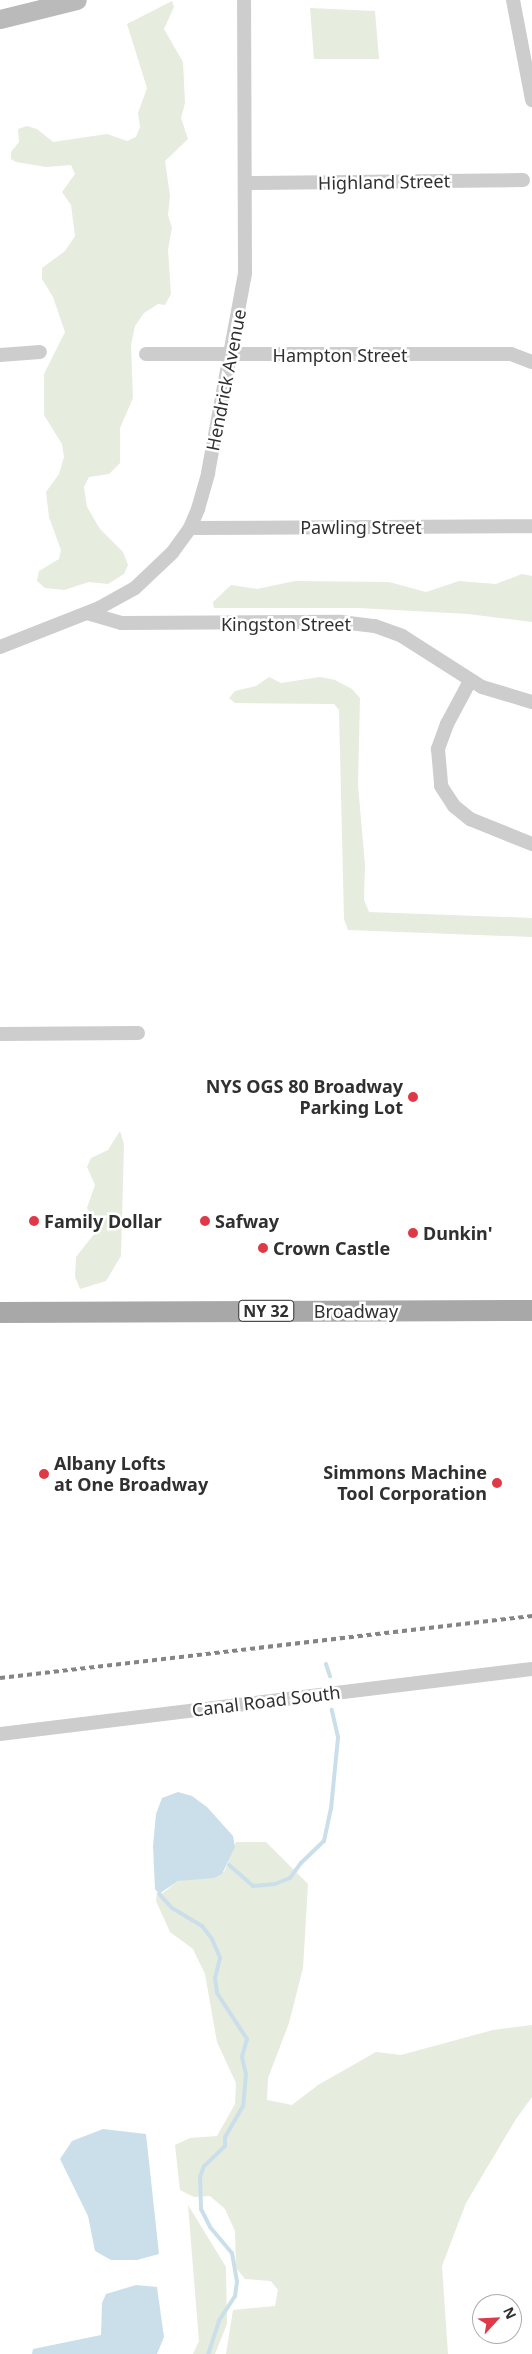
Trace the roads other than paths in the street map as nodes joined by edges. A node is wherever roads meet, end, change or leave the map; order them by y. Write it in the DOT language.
graph roads {
  1 [pos="77,0"];
  2 [pos="244,0"];
  3 [pos="513,0"];
  4 [pos="0,19"];
  5 [pos="532,100"];
  6 [pos="522,180"];
  7 [pos="246,183"];
  8 [pos="40,352"];
  9 [pos="146,354"];
  10 [pos="0,355"];
  11 [pos="231,356"];
  12 [pos="532,362"];
  13 [pos="532,526"];
  14 [pos="190,528"];
  15 [pos="87,613"];
  16 [pos="0,647"];
  17 [pos="470,681"];
  18 [pos="532,702"];
  19 [pos="532,844"];
  20 [pos="138,1033"];
  21 [pos="0,1034"];
  22 [pos="532,1310"];
  23 [pos="0,1312"];
  24 [pos="532,1669"];
  25 [pos="0,1734"];
  1 -- 4 [label="main road"];
  2 -- 7 [label="street, Hendrick Avenue"];
  3 -- 5 [label="street"];
  6 -- 7 [label="street, Highland Street"];
  7 -- 11 [label="street, Hendrick Avenue"];
  8 -- 10 [label="street"];
  9 -- 11 [label="street, Hampton Street"];
  11 -- 12 [label="street, Hampton Street"];
  11 -- 14 [label="street, Hendrick Avenue"];
  13 -- 14 [label="street, Pawling Street"];
  14 -- 15 [label="street, Hendrick Avenue"];
  15 -- 16 [label="street, Hendrick Avenue"];
  15 -- 17 [label="street, Kingston Street"];
  17 -- 18 [label="street, Kingston Street"];
  17 -- 19 [label="street"];
  20 -- 21 [label="street"];
  22 -- 23 [label="main road, Broadway / NY 32"];
  24 -- 25 [label="street, Canal Road South"];
}
